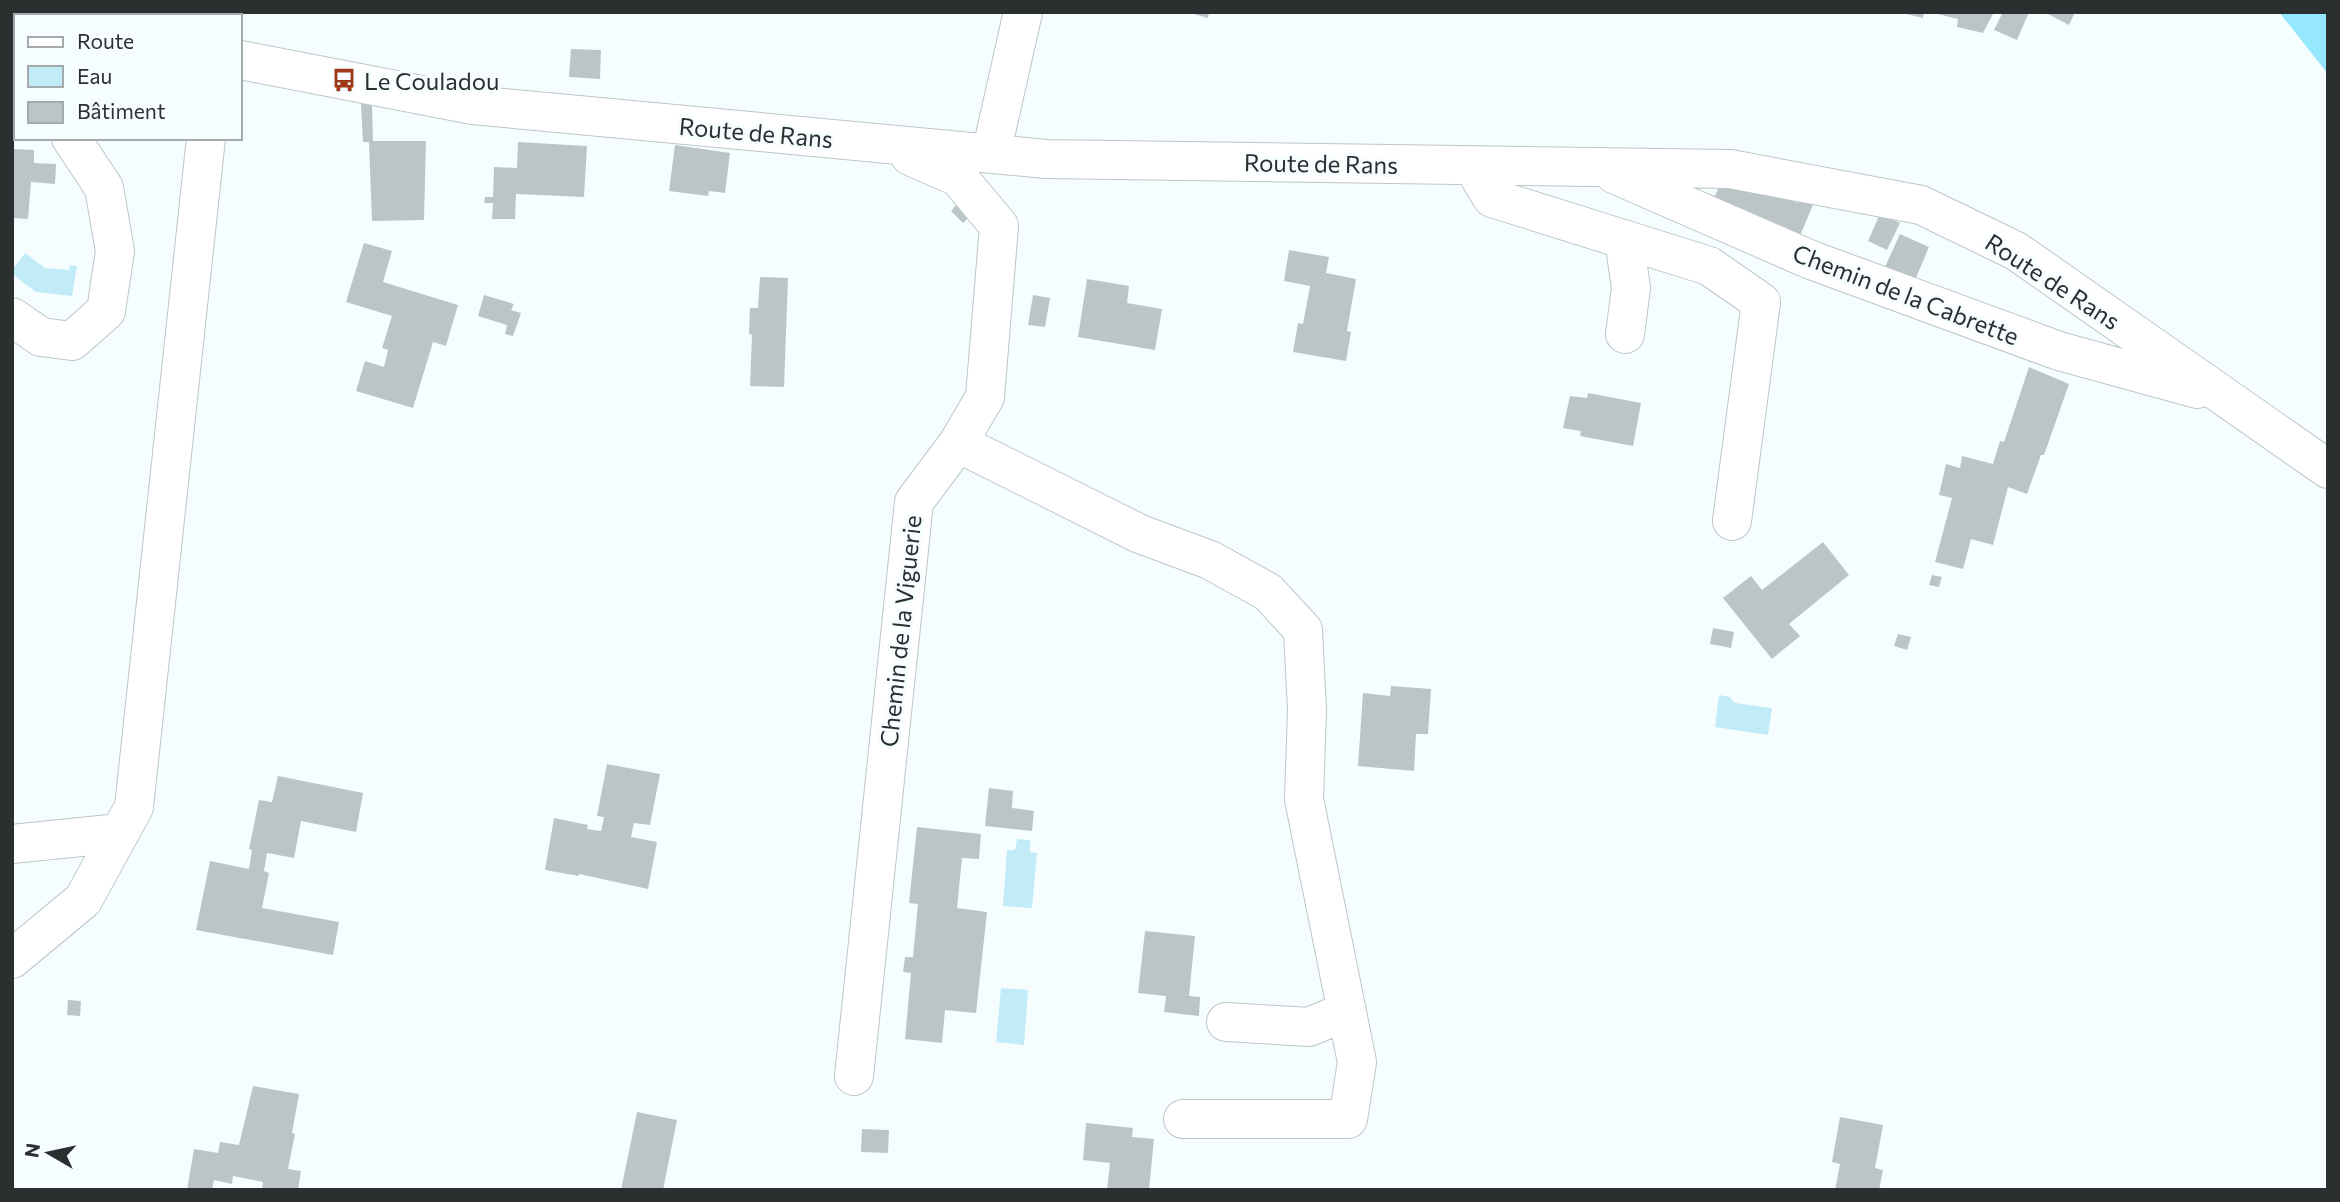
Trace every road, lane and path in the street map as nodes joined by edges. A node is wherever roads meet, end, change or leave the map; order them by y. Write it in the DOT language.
graph roads {
  1 [pos="1023,12"];
  2 [pos="242,60"];
  3 [pos="72,140"];
  4 [pos="206,140"];
  5 [pos="884,144"];
  6 [pos="991,154"];
  7 [pos="1472,165"];
  8 [pos="1599,167"];
  9 [pos="1624,239"];
  10 [pos="12,317"];
  11 [pos="1625,334"];
  12 [pos="2222,395"];
  13 [pos="958,443"];
  14 [pos="2328,469"];
  15 [pos="1732,521"];
  16 [pos="120,833"];
  17 [pos="12,844"];
  18 [pos="12,959"];
  19 [pos="1347,1012"];
  20 [pos="1226,1023"];
  21 [pos="854,1076"];
  22 [pos="1183,1119"];
  1 -- 6 [label="street"];
  2 -- 5 [label="street, Route de Rans"];
  3 -- 10 [label="street"];
  4 -- 16 [label="street"];
  5 -- 6 [label="street, Route de Rans"];
  5 -- 13 [label="street, Chemin de la Viguerie"];
  6 -- 7 [label="street, Route de Rans"];
  7 -- 8 [label="street, Route de Rans"];
  7 -- 9 [label="street"];
  8 -- 12 [label="street, Chemin de la Cabrette"];
  8 -- 12 [label="street, Route de Rans"];
  9 -- 11 [label="street"];
  9 -- 15 [label="street"];
  12 -- 14 [label="street, Route de Rans"];
  13 -- 19 [label="street"];
  13 -- 21 [label="street, Chemin de la Viguerie"];
  16 -- 17 [label="street"];
  16 -- 18 [label="street"];
  19 -- 20 [label="street"];
  19 -- 22 [label="street"];
}
